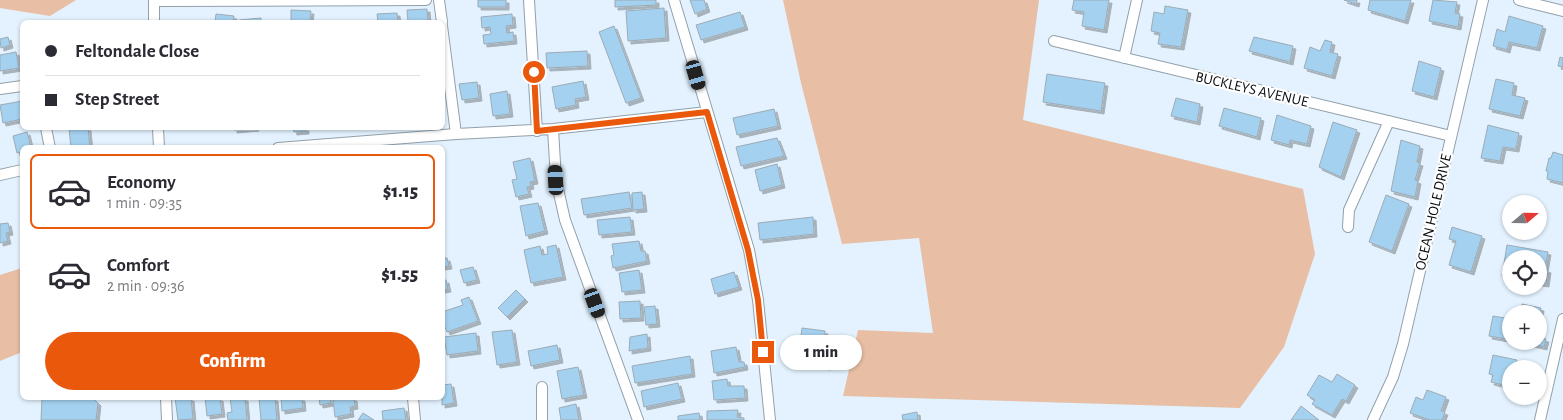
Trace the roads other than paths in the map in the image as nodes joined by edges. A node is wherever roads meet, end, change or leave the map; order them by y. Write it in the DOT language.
graph roads {
  1 [pos="426,0"];
  2 [pos="439,0"];
  3 [pos="529,0"];
  4 [pos="674,0"];
  5 [pos="1137,0"];
  6 [pos="1483,0"];
  7 [pos="1519,0"];
  8 [pos="154,1"];
  9 [pos="368,1"];
  10 [pos="1563,11"];
  11 [pos="154,20"];
  12 [pos="442,20"];
  13 [pos="1054,42"];
  14 [pos="445,48"];
  15 [pos="1124,58"];
  16 [pos="20,86"];
  17 [pos="0,89"];
  18 [pos="707,112"];
  19 [pos="1389,121"];
  20 [pos="46,130"];
  21 [pos="158,130"];
  22 [pos="553,130"];
  23 [pos="537,131"];
  24 [pos="456,134"];
  25 [pos="1451,136"];
  26 [pos="385,143"];
  27 [pos="49,145"];
  28 [pos="159,145"];
  29 [pos="342,145"];
  30 [pos="20,170"];
  31 [pos="0,175"];
  32 [pos="1348,227"];
  33 [pos="1563,319"];
  34 [pos="542,387"];
  35 [pos="166,400"];
  36 [pos="413,400"];
  37 [pos="167,420"];
  38 [pos="415,420"];
  39 [pos="542,420"];
  40 [pos="638,420"];
  41 [pos="770,420"];
  42 [pos="1375,420"];
  43 [pos="1540,420"];
  1 -- 9 [label="street"];
  2 -- 12 [label="street"];
  3 -- 23 [label="street"];
  4 -- 18 [label="street"];
  5 -- 15 [label="street"];
  6 -- 25 [label="street, OCEAN HOLE DRIVE"];
  7 -- 10 [label="street"];
  8 -- 9 [label="street"];
  8 -- 11 [label="street"];
  13 -- 15 [label="street, BUCKLEYS AVENUE"];
  14 -- 24 [label="street"];
  15 -- 19 [label="street, BUCKLEYS AVENUE"];
  16 -- 17 [label="street"];
  18 -- 22 [label="street"];
  18 -- 41 [label="street"];
  19 -- 25 [label="street, BUCKLEYS AVENUE"];
  19 -- 32 [label="street"];
  20 -- 27 [label="street"];
  21 -- 28 [label="street"];
  22 -- 23 [label="street"];
  22 -- 40 [label="street"];
  23 -- 24 [label="street"];
  24 -- 26 [label="street"];
  25 -- 42 [label="street, OCEAN HOLE DRIVE"];
  26 -- 29 [label="street"];
  30 -- 31 [label="street"];
  33 -- 43 [label="street"];
  34 -- 39 [label="street"];
  35 -- 37 [label="street"];
  36 -- 38 [label="street"];
}
